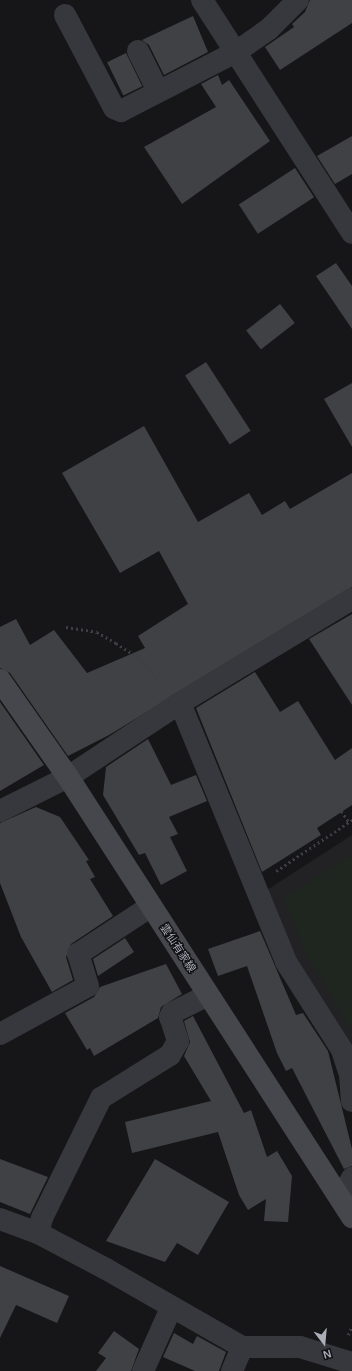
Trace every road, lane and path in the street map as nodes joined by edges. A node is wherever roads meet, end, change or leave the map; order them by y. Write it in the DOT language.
graph roads {
  1 [pos="202,0"];
  2 [pos="298,0"];
  3 [pos="65,15"];
  4 [pos="138,51"];
  5 [pos="236,52"];
  6 [pos="158,91"];
  7 [pos="352,233"];
  8 [pos="352,599"];
  9 [pos="66,627"];
  10 [pos="0,680"];
  11 [pos="180,703"];
  12 [pos="68,777"];
  13 [pos="319,778"];
  14 [pos="0,811"];
  15 [pos="351,821"];
  16 [pos="254,885"];
  17 [pos="151,906"];
  18 [pos="208,995"];
  19 [pos="0,1034"];
  20 [pos="352,1101"];
  21 [pos="352,1178"];
  22 [pos="341,1198"];
  23 [pos="352,1217"];
  24 [pos="0,1219"];
  25 [pos="38,1233"];
  26 [pos="171,1308"];
  27 [pos="242,1347"];
  28 [pos="352,1363"];
  29 [pos="143,1371"];
  30 [pos="232,1371"];
  1 -- 5 [label="street"];
  2 -- 5 [label="street"];
  3 -- 6 [label="street"];
  4 -- 6 [label="street"];
  5 -- 6 [label="street"];
  5 -- 7 [label="street"];
  8 -- 11 [label="street"];
  9 -- 11 [label="path"];
  10 -- 12 [label="main road, 雲仙有家線"];
  11 -- 12 [label="street"];
  11 -- 16 [label="street"];
  12 -- 14 [label="street"];
  12 -- 17 [label="main road, 雲仙有家線"];
  13 -- 15 [label="path"];
  15 -- 16 [label="path"];
  16 -- 20 [label="street"];
  17 -- 18 [label="main road, 雲仙有家線"];
  17 -- 19 [label="street"];
  18 -- 22 [label="main road, 雲仙有家線"];
  18 -- 25 [label="street"];
  21 -- 22 [label="street"];
  22 -- 23 [label="main road, 雲仙有家線"];
  24 -- 25 [label="street"];
  25 -- 26 [label="street"];
  26 -- 27 [label="street"];
  26 -- 29 [label="street"];
  27 -- 28 [label="street"];
  27 -- 30 [label="street"];
}
